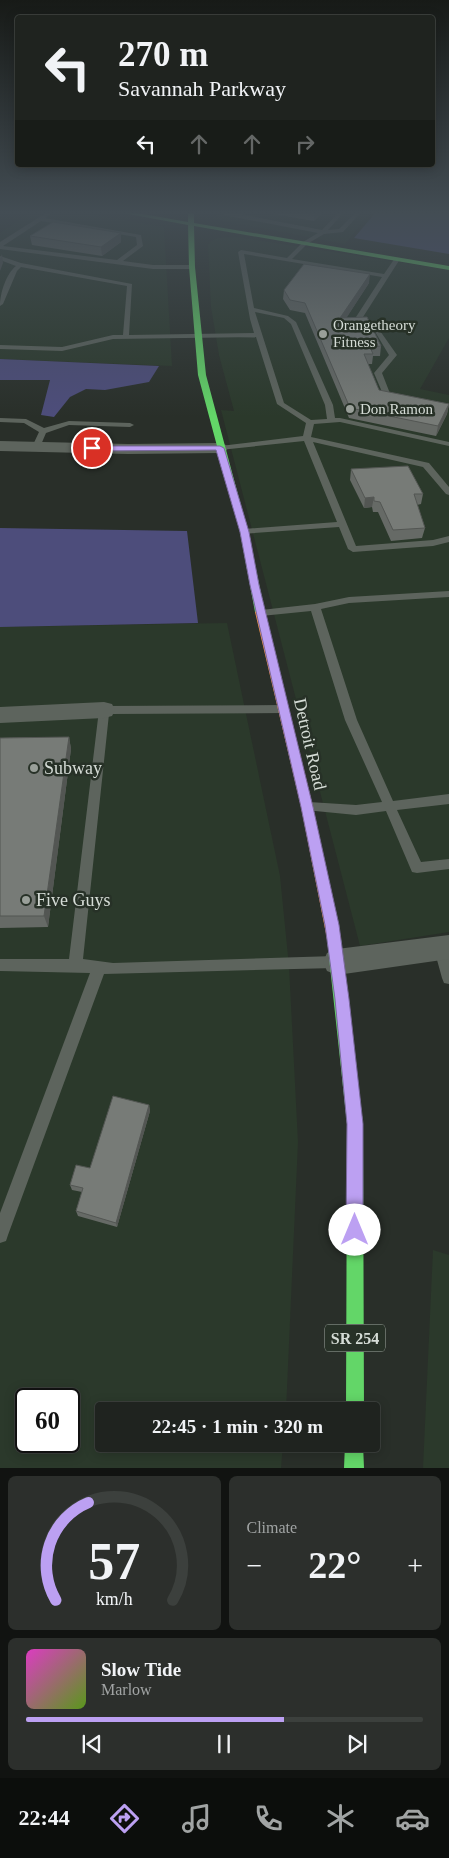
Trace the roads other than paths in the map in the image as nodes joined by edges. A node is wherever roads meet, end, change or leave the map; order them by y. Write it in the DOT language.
graph roads {
  1 [pos="10,280"];
  2 [pos="100,280"];
  3 [pos="193,280"];
  4 [pos="246,280"];
  5 [pos="384,280"];
  6 [pos="0,304"];
  7 [pos="251,309"];
  8 [pos="258,335"];
  9 [pos="126,336"];
  10 [pos="198,336"];
  11 [pos="0,347"];
  12 [pos="406,400"];
  13 [pos="0,420"];
  14 [pos="331,420"];
  15 [pos="310,422"];
  16 [pos="130,425"];
  17 [pos="43,431"];
  18 [pos="307,438"];
  19 [pos="449,444"];
  20 [pos="0,446"];
  21 [pos="36,447"];
  22 [pos="220,448"];
  23 [pos="449,492"];
  24 [pos="343,524"];
  25 [pos="244,532"];
  26 [pos="449,539"];
  27 [pos="449,594"];
  28 [pos="314,607"];
  29 [pos="261,613"];
  30 [pos="284,709"];
  31 [pos="104,710"];
  32 [pos="0,715"];
  33 [pos="449,799"];
  34 [pos="389,806"];
  35 [pos="307,807"];
  36 [pos="449,864"];
  37 [pos="445,948"];
  38 [pos="337,962"];
  39 [pos="0,965"];
  40 [pos="75,965"];
  41 [pos="99,968"];
  42 [pos="449,978"];
  43 [pos="0,1235"];
  44 [pos="354,1402"];
  45 [pos="354,1452"];
  46 [pos="354,1468"];
  1 -- 6 [label="lane"];
  2 -- 9 [label="lane"];
  3 -- 10 [label="main road, Detroit Road / SR 254"];
  4 -- 7 [label="lane"];
  5 -- 12 [label="lane"];
  7 -- 8 [label="lane"];
  7 -- 14 [label="lane"];
  8 -- 10 [label="lane"];
  8 -- 15 [label="lane"];
  9 -- 10 [label="lane"];
  9 -- 11 [label="lane"];
  10 -- 22 [label="main road, Detroit Road / SR 254"];
  13 -- 17 [label="lane"];
  14 -- 15 [label="lane"];
  14 -- 19 [label="lane"];
  15 -- 18 [label="lane"];
  16 -- 17 [label="lane"];
  17 -- 21 [label="lane"];
  18 -- 22 [label="lane"];
  18 -- 23 [label="lane"];
  18 -- 24 [label="lane"];
  20 -- 21 [label="street"];
  21 -- 22 [label="street"];
  22 -- 25 [label="main road, Detroit Road / SR 254"];
  24 -- 25 [label="lane"];
  24 -- 26 [label="lane"];
  25 -- 29 [label="main road, Detroit Road / SR 254"];
  27 -- 28 [label="lane"];
  28 -- 29 [label="lane"];
  28 -- 34 [label="lane"];
  29 -- 30 [label="main road, Detroit Road / SR 254"];
  30 -- 31 [label="lane"];
  30 -- 35 [label="main road, Detroit Road / SR 254"];
  31 -- 32 [label="street"];
  31 -- 40 [label="lane"];
  33 -- 34 [label="lane"];
  34 -- 35 [label="lane"];
  34 -- 36 [label="lane"];
  35 -- 38 [label="main road, Detroit Road / SR 254"];
  37 -- 38 [label="street"];
  37 -- 42 [label="lane"];
  38 -- 41 [label="lane"];
  38 -- 44 [label="main road, Detroit Road / SR 254"];
  39 -- 40 [label="lane"];
  40 -- 41 [label="lane"];
  41 -- 43 [label="lane"];
  45 -- 46 [label="main road"];
}
